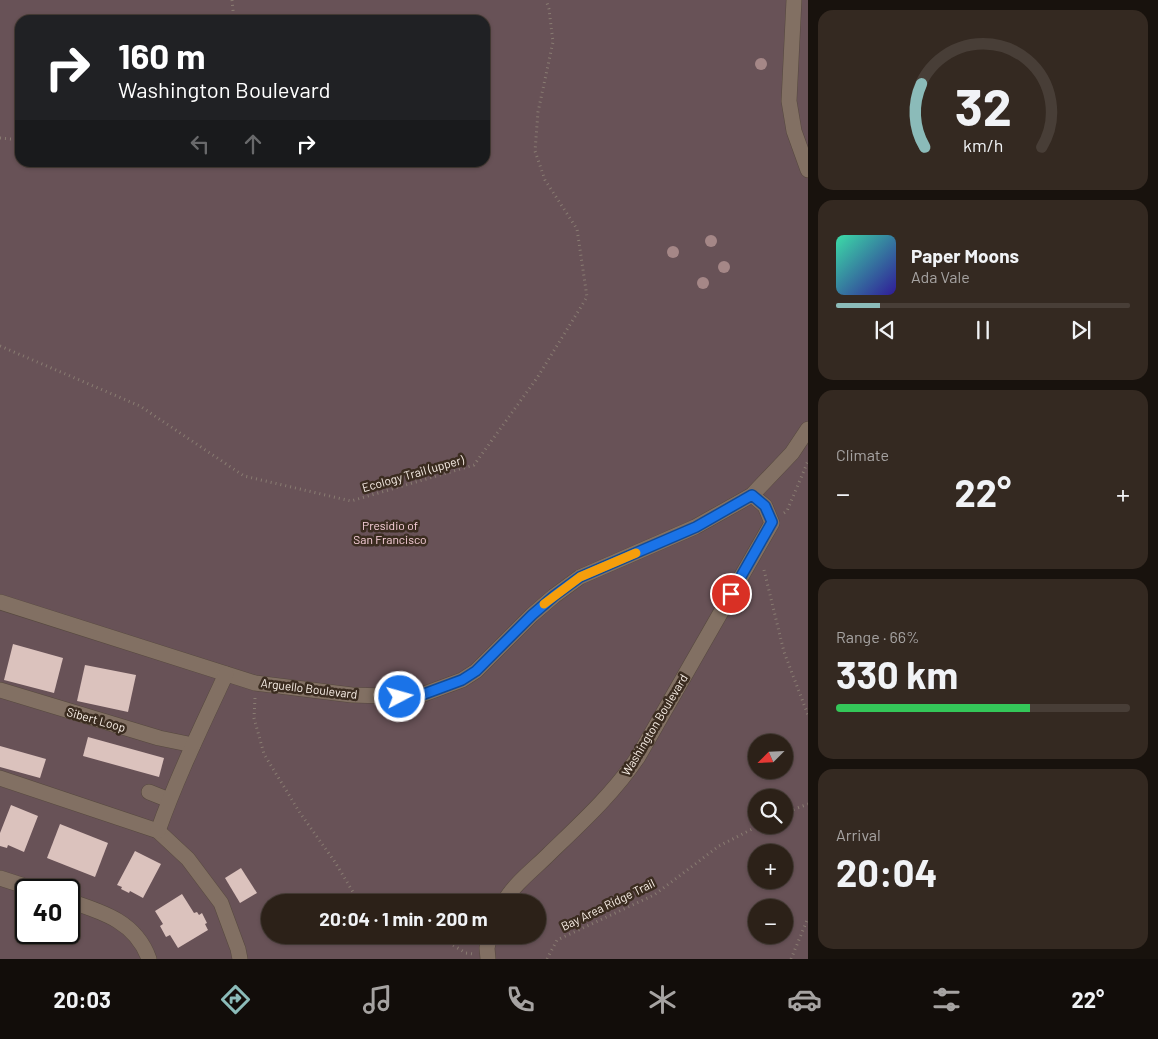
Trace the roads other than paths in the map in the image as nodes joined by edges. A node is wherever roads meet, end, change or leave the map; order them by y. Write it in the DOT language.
graph roads {
  1 [pos="794,0"];
  2 [pos="808,170"];
  3 [pos="808,429"];
  4 [pos="752,495"];
  5 [pos="0,602"];
  6 [pos="226,674"];
  7 [pos="0,690"];
  8 [pos="193,745"];
  9 [pos="0,778"];
  10 [pos="149,792"];
  11 [pos="169,800"];
  12 [pos="158,831"];
  13 [pos="0,878"];
  14 [pos="15,883"];
  15 [pos="511,894"];
  16 [pos="80,905"];
  17 [pos="488,944"];
  18 [pos="488,958"];
  19 [pos="149,959"];
  20 [pos="240,959"];
  1 -- 2 [label="street"];
  3 -- 4 [label="street, Arguello Boulevard"];
  4 -- 6 [label="street, Arguello Boulevard"];
  4 -- 15 [label="street, Washington Boulevard"];
  5 -- 6 [label="street, Arguello Boulevard"];
  6 -- 8 [label="street"];
  7 -- 8 [label="street, Sibert Loop"];
  8 -- 11 [label="street"];
  9 -- 12 [label="street"];
  10 -- 11 [label="street"];
  11 -- 12 [label="street"];
  12 -- 20 [label="street"];
  13 -- 14 [label="street"];
  16 -- 19 [label="street"];
  17 -- 18 [label="street"];
}
